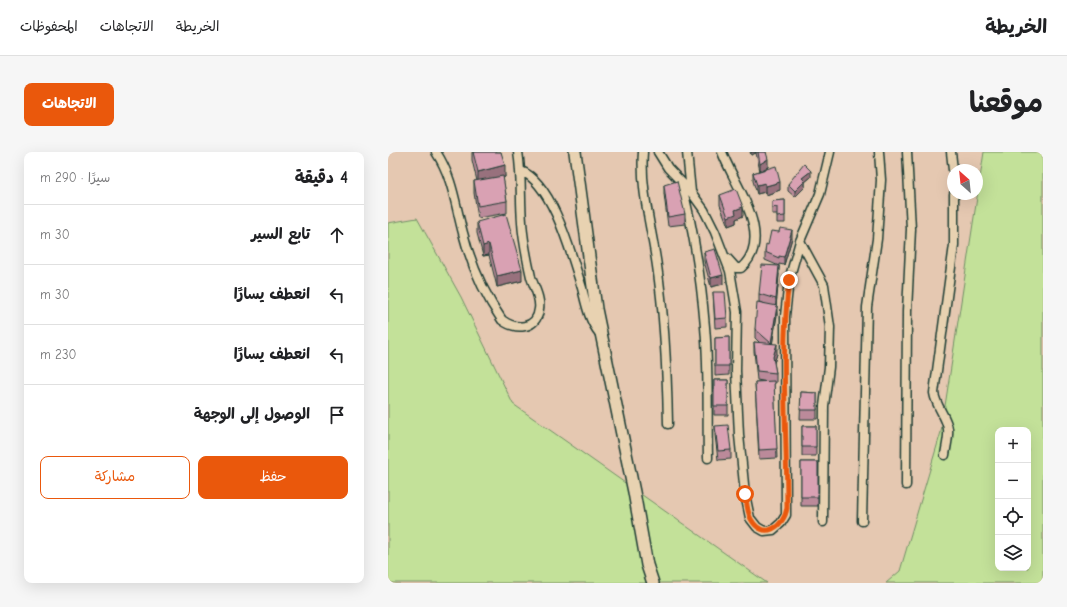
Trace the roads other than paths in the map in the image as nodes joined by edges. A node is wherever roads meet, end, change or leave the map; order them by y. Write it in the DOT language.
graph roads {
  1 [pos="436,152"];
  2 [pos="518,152"];
  3 [pos="575,152"];
  4 [pos="643,152"];
  5 [pos="658,152"];
  6 [pos="687,152"];
  7 [pos="722,152"];
  8 [pos="830,152"];
  9 [pos="879,152"];
  10 [pos="907,152"];
  11 [pos="951,152"];
  12 [pos="952,164"];
  13 [pos="521,171"];
  14 [pos="681,182"];
  15 [pos="691,192"];
  16 [pos="954,200"];
  17 [pos="800,241"];
  18 [pos="725,256"];
  19 [pos="602,336"];
  20 [pos="668,424"];
  21 [pos="945,455"];
  22 [pos="708,458"];
  23 [pos="906,485"];
  24 [pos="862,521"];
  25 [pos="823,522"];
  26 [pos="653,583"];
  1 -- 13 [label="street"];
  2 -- 13 [label="street"];
  3 -- 19 [label="main road"];
  4 -- 20 [label="street"];
  5 -- 14 [label="street"];
  6 -- 15 [label="street"];
  7 -- 18 [label="street"];
  8 -- 17 [label="street"];
  9 -- 24 [label="street"];
  10 -- 23 [label="street"];
  11 -- 12 [label="street"];
  13 -- 19 [label="street"];
  14 -- 15 [label="street"];
  14 -- 22 [label="street"];
  15 -- 18 [label="street"];
  16 -- 21 [label="street"];
  17 -- 18 [label="street"];
  17 -- 25 [label="street"];
  19 -- 26 [label="main road"];
}
